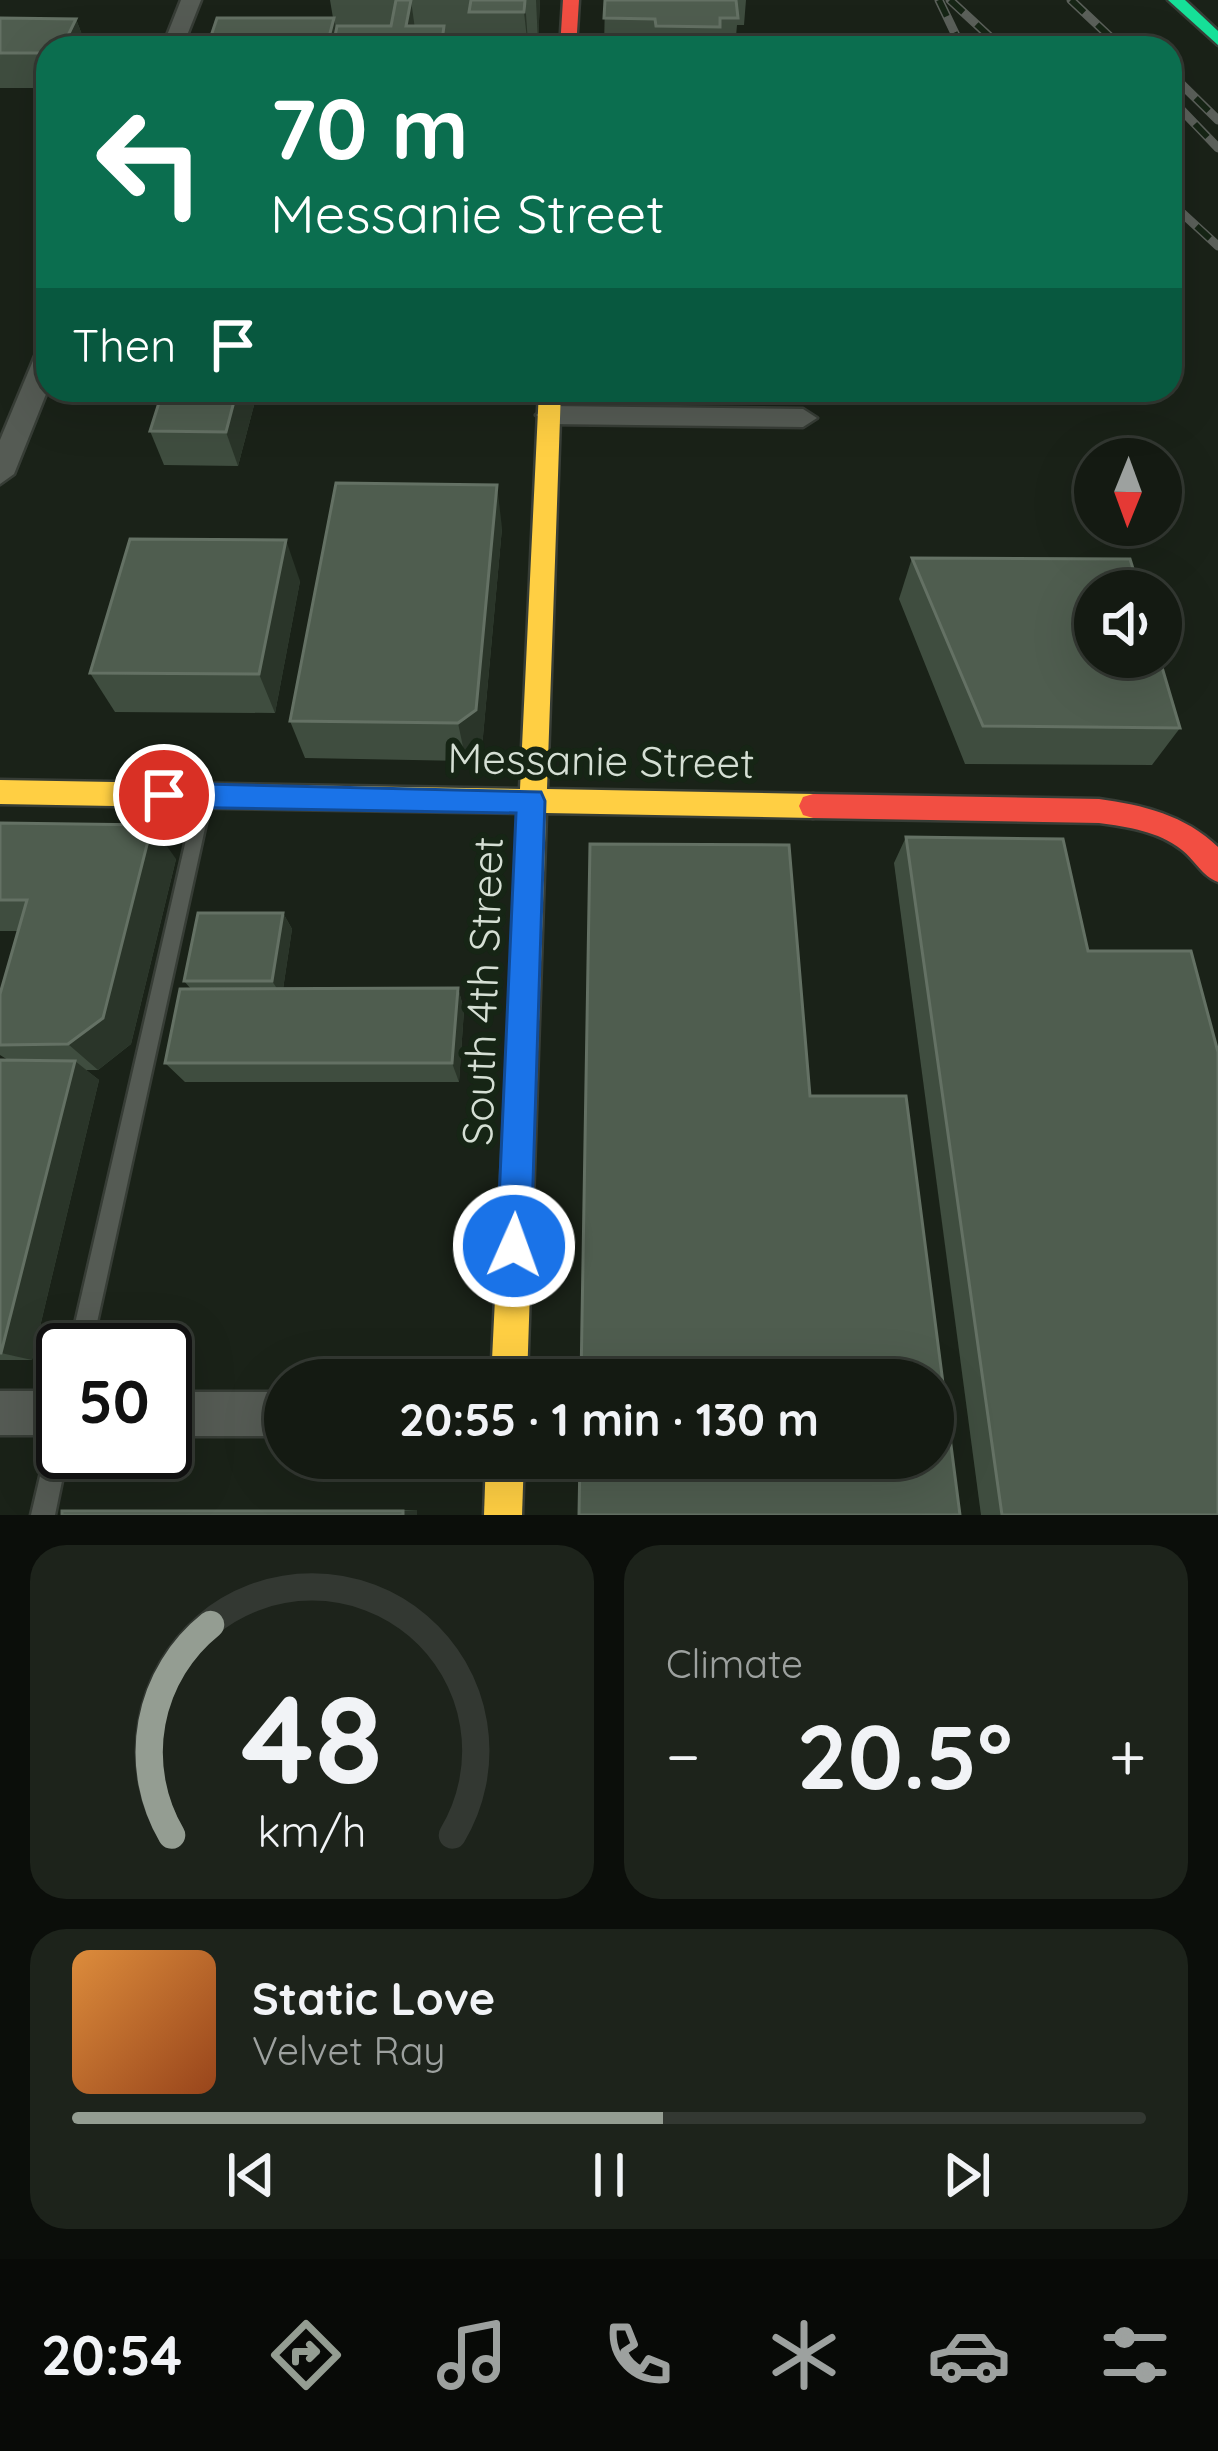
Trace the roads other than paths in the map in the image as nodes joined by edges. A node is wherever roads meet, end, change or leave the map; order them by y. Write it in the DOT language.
graph roads {
  1 [pos="191,0"];
  2 [pos="571,0"];
  3 [pos="1177,0"];
  4 [pos="177,36"];
  5 [pos="569,36"];
  6 [pos="1218,39"];
  7 [pos="36,386"];
  8 [pos="549,402"];
  9 [pos="803,418"];
  10 [pos="0,474"];
  11 [pos="0,792"];
  12 [pos="205,796"];
  13 [pos="531,801"];
  14 [pos="1218,869"];
  15 [pos="86,1323"];
  16 [pos="510,1359"];
  17 [pos="0,1413"];
  18 [pos="36,1413"];
  19 [pos="192,1414"];
  20 [pos="264,1414"];
  21 [pos="51,1479"];
  22 [pos="505,1479"];
  23 [pos="43,1515"];
  24 [pos="503,1515"];
  1 -- 4 [label="street"];
  2 -- 5 [label="main road"];
  3 -- 6 [label="main road"];
  7 -- 10 [label="street"];
  8 -- 9 [label="street"];
  8 -- 13 [label="main road, South 4th Street"];
  11 -- 12 [label="main road, Messanie Street"];
  12 -- 13 [label="main road, Messanie Street"];
  12 -- 15 [label="lane"];
  13 -- 14 [label="main road, Messanie Street"];
  13 -- 16 [label="main road, South 4th Street"];
  17 -- 18 [label="street"];
  19 -- 20 [label="street"];
  21 -- 23 [label="lane"];
  22 -- 24 [label="main road"];
}
